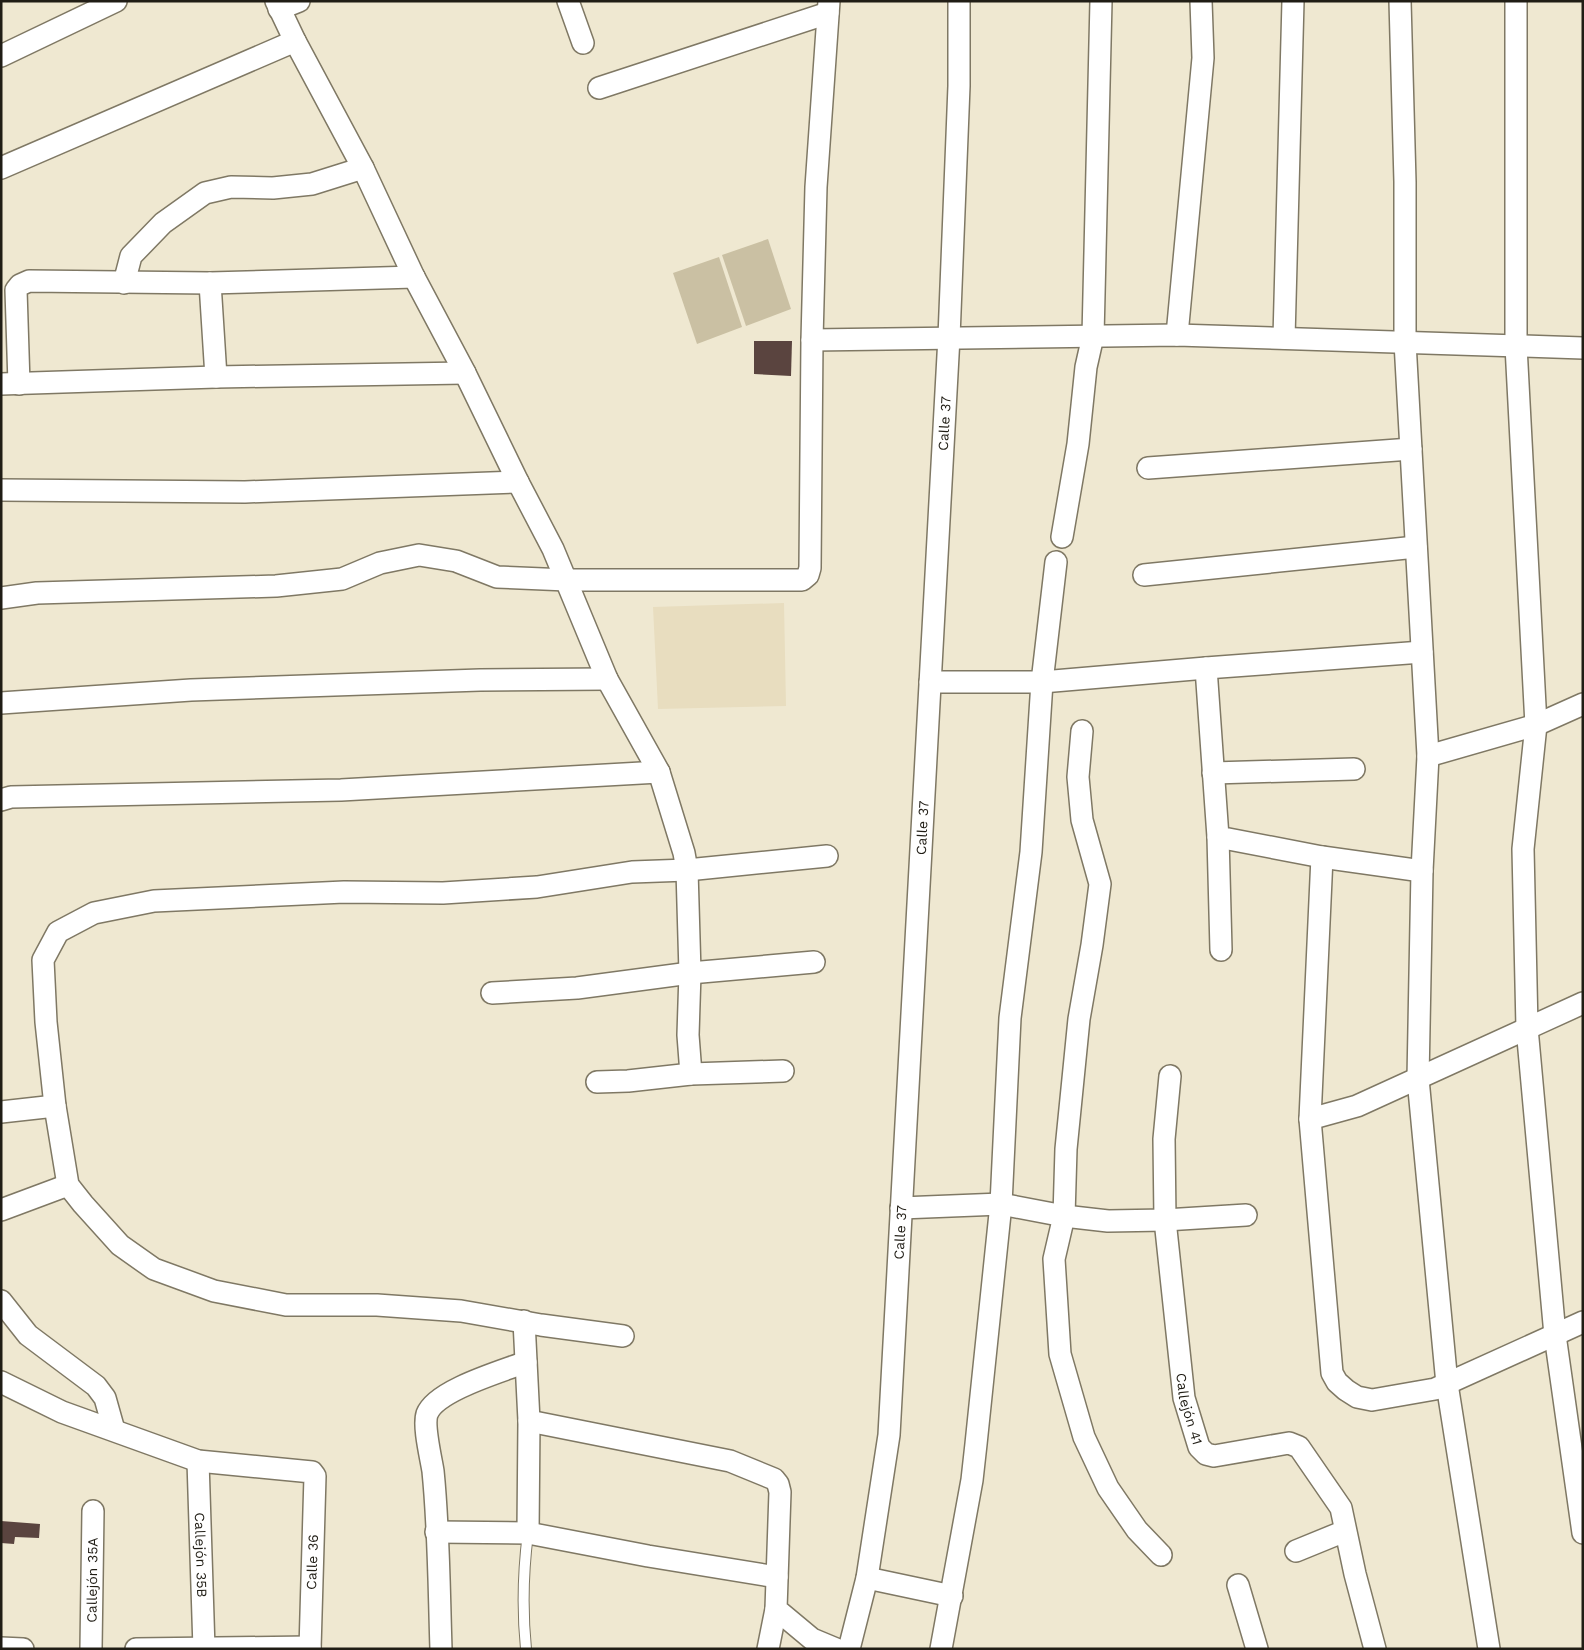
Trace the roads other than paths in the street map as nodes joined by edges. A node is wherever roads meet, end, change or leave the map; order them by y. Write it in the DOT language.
graph roads {
  1 [pos="116,1"];
  2 [pos="299,1"];
  3 [pos="568,1"];
  4 [pos="959,1"];
  5 [pos="1101,1"];
  6 [pos="1201,1"];
  7 [pos="1293,1"];
  8 [pos="1400,1"];
  9 [pos="1516,1"];
  10 [pos="277,5"];
  11 [pos="828,7"];
  12 [pos="295,41"];
  13 [pos="583,43"];
  14 [pos="1,56"];
  15 [pos="599,88"];
  16 [pos="1,168"];
  17 [pos="363,168"];
  18 [pos="414,277"];
  19 [pos="124,283"];
  20 [pos="210,283"];
  21 [pos="1177,335"];
  22 [pos="1093,336"];
  23 [pos="949,337"];
  24 [pos="1284,338"];
  25 [pos="812,340"];
  26 [pos="1405,342"];
  27 [pos="1516,346"];
  28 [pos="1583,348"];
  29 [pos="465,372"];
  30 [pos="216,377"];
  31 [pos="10,384"];
  32 [pos="1411,449"];
  33 [pos="1148,468"];
  34 [pos="518,482"];
  35 [pos="1,490"];
  36 [pos="1062,537"];
  37 [pos="1416,547"];
  38 [pos="1056,562"];
  39 [pos="1144,575"];
  40 [pos="567,580"];
  41 [pos="1,598"];
  42 [pos="1422,652"];
  43 [pos="1206,668"];
  44 [pos="607,679"];
  45 [pos="930,682"];
  46 [pos="1042,682"];
  47 [pos="1,703"];
  48 [pos="1583,704"];
  49 [pos="1536,725"];
  50 [pos="1082,732"];
  51 [pos="1428,756"];
  52 [pos="1354,769"];
  53 [pos="659,772"];
  54 [pos="1213,773"];
  55 [pos="1,800"];
  56 [pos="1218,837"];
  57 [pos="827,856"];
  58 [pos="1322,858"];
  59 [pos="687,870"];
  60 [pos="1422,871"];
  61 [pos="1222,950"];
  62 [pos="814,962"];
  63 [pos="690,973"];
  64 [pos="492,993"];
  65 [pos="1583,1003"];
  66 [pos="1528,1028"];
  67 [pos="784,1071"];
  68 [pos="691,1074"];
  69 [pos="1170,1076"];
  70 [pos="1418,1079"];
  71 [pos="597,1082"];
  72 [pos="55,1106"];
  73 [pos="1,1112"];
  74 [pos="1310,1119"];
  75 [pos="68,1185"];
  76 [pos="1001,1204"];
  77 [pos="901,1208"];
  78 [pos="1,1210"];
  79 [pos="1246,1215"];
  80 [pos="1064,1216"];
  81 [pos="1166,1220"];
  82 [pos="1,1301"];
  83 [pos="524,1321"];
  84 [pos="1583,1322"];
  85 [pos="1555,1335"];
  86 [pos="623,1336"];
  87 [pos="526,1362"];
  88 [pos="1,1382"];
  89 [pos="1447,1384"];
  90 [pos="529,1421"];
  91 [pos="114,1430"];
  92 [pos="198,1461"];
  93 [pos="93,1511"];
  94 [pos="1346,1531"];
  95 [pos="436,1532"];
  96 [pos="528,1532"];
  97 [pos="1583,1533"];
  98 [pos="1296,1551"];
  99 [pos="1161,1554"];
  100 [pos="777,1577"];
  101 [pos="867,1578"];
  102 [pos="1238,1585"];
  103 [pos="952,1596"];
  104 [pos="776,1609"];
  105 [pos="1,1648"];
  106 [pos="204,1648"];
  107 [pos="310,1648"];
  108 [pos="23,1649"];
  109 [pos="91,1649"];
  110 [pos="136,1649"];
  111 [pos="441,1649"];
  112 [pos="526,1649"];
  113 [pos="768,1649"];
  114 [pos="836,1649"];
  115 [pos="849,1649"];
  116 [pos="941,1649"];
  117 [pos="1258,1649"];
  118 [pos="1375,1649"];
  119 [pos="1489,1649"];
  1 -- 14 [label="street"];
  2 -- 10 [label="street"];
  3 -- 13 [label="street"];
  4 -- 23 [label="street, Calle 37"];
  5 -- 22 [label="street"];
  6 -- 21 [label="street"];
  7 -- 24 [label="street"];
  8 -- 26 [label="street"];
  9 -- 27 [label="street"];
  10 -- 12 [label="street"];
  11 -- 15 [label="street"];
  11 -- 25 [label="street"];
  12 -- 16 [label="street"];
  12 -- 17 [label="street"];
  17 -- 18 [label="street"];
  17 -- 19 [label="street"];
  18 -- 20 [label="street"];
  18 -- 29 [label="street"];
  19 -- 20 [label="street"];
  19 -- 31 [label="street"];
  20 -- 30 [label="street"];
  21 -- 22 [label="street"];
  21 -- 24 [label="street"];
  22 -- 23 [label="street"];
  22 -- 36 [label="street"];
  23 -- 25 [label="street"];
  23 -- 45 [label="street, Calle 37"];
  24 -- 26 [label="street"];
  25 -- 40 [label="street"];
  26 -- 27 [label="street"];
  26 -- 32 [label="street"];
  27 -- 28 [label="street"];
  27 -- 49 [label="street"];
  29 -- 30 [label="street"];
  29 -- 34 [label="street"];
  30 -- 31 [label="street"];
  32 -- 33 [label="street"];
  32 -- 37 [label="street"];
  34 -- 35 [label="street"];
  34 -- 40 [label="street"];
  37 -- 39 [label="street"];
  37 -- 42 [label="street"];
  38 -- 46 [label="street"];
  40 -- 41 [label="street"];
  40 -- 44 [label="street"];
  42 -- 43 [label="street"];
  42 -- 51 [label="street"];
  43 -- 46 [label="street"];
  43 -- 54 [label="street"];
  44 -- 47 [label="street"];
  44 -- 53 [label="street"];
  45 -- 46 [label="street"];
  45 -- 77 [label="street, Calle 37"];
  46 -- 76 [label="street"];
  48 -- 49 [label="street"];
  49 -- 51 [label="street"];
  49 -- 66 [label="street"];
  50 -- 80 [label="street"];
  51 -- 60 [label="street"];
  52 -- 54 [label="street"];
  53 -- 55 [label="street"];
  53 -- 59 [label="street"];
  54 -- 56 [label="street"];
  56 -- 58 [label="street"];
  56 -- 61 [label="street"];
  57 -- 59 [label="street"];
  58 -- 60 [label="street"];
  58 -- 74 [label="street"];
  59 -- 63 [label="street"];
  59 -- 72 [label="street"];
  60 -- 70 [label="street"];
  62 -- 63 [label="street"];
  63 -- 64 [label="street"];
  63 -- 68 [label="street"];
  65 -- 66 [label="street"];
  66 -- 70 [label="street"];
  66 -- 85 [label="street"];
  67 -- 68 [label="street"];
  68 -- 71 [label="street"];
  69 -- 81 [label="street, Callejón 41"];
  70 -- 74 [label="street"];
  70 -- 89 [label="street"];
  72 -- 73 [label="street"];
  72 -- 75 [label="street"];
  74 -- 89 [label="street"];
  75 -- 78 [label="street"];
  75 -- 83 [label="street"];
  76 -- 77 [label="street"];
  76 -- 80 [label="street"];
  76 -- 103 [label="street"];
  77 -- 101 [label="street, Calle 37"];
  79 -- 81 [label="street"];
  80 -- 81 [label="street"];
  80 -- 99 [label="street"];
  81 -- 94 [label="street, Callejón 41"];
  82 -- 91 [label="street"];
  83 -- 86 [label="street"];
  83 -- 87 [label="street"];
  84 -- 85 [label="street"];
  85 -- 89 [label="street"];
  85 -- 97 [label="street"];
  87 -- 90 [label="street"];
  87 -- 95 [label="street"];
  88 -- 91 [label="street"];
  89 -- 119 [label="street"];
  90 -- 96 [label="street"];
  90 -- 100 [label="street"];
  91 -- 92 [label="street"];
  92 -- 106 [label="street, Callejón 35B"];
  92 -- 107 [label="street, Calle 36"];
  93 -- 109 [label="street, Callejón 35A"];
  94 -- 98 [label="street"];
  94 -- 118 [label="street, Callejón 41"];
  95 -- 96 [label="street"];
  95 -- 111 [label="street"];
  96 -- 100 [label="street"];
  96 -- 112 [label="lane"];
  100 -- 104 [label="street"];
  101 -- 103 [label="street"];
  101 -- 115 [label="street, Calle 37"];
  102 -- 117 [label="street"];
  103 -- 116 [label="street"];
  104 -- 113 [label="street"];
  104 -- 114 [label="street"];
  105 -- 108 [label="street"];
  106 -- 107 [label="street"];
  106 -- 110 [label="street"];
}
